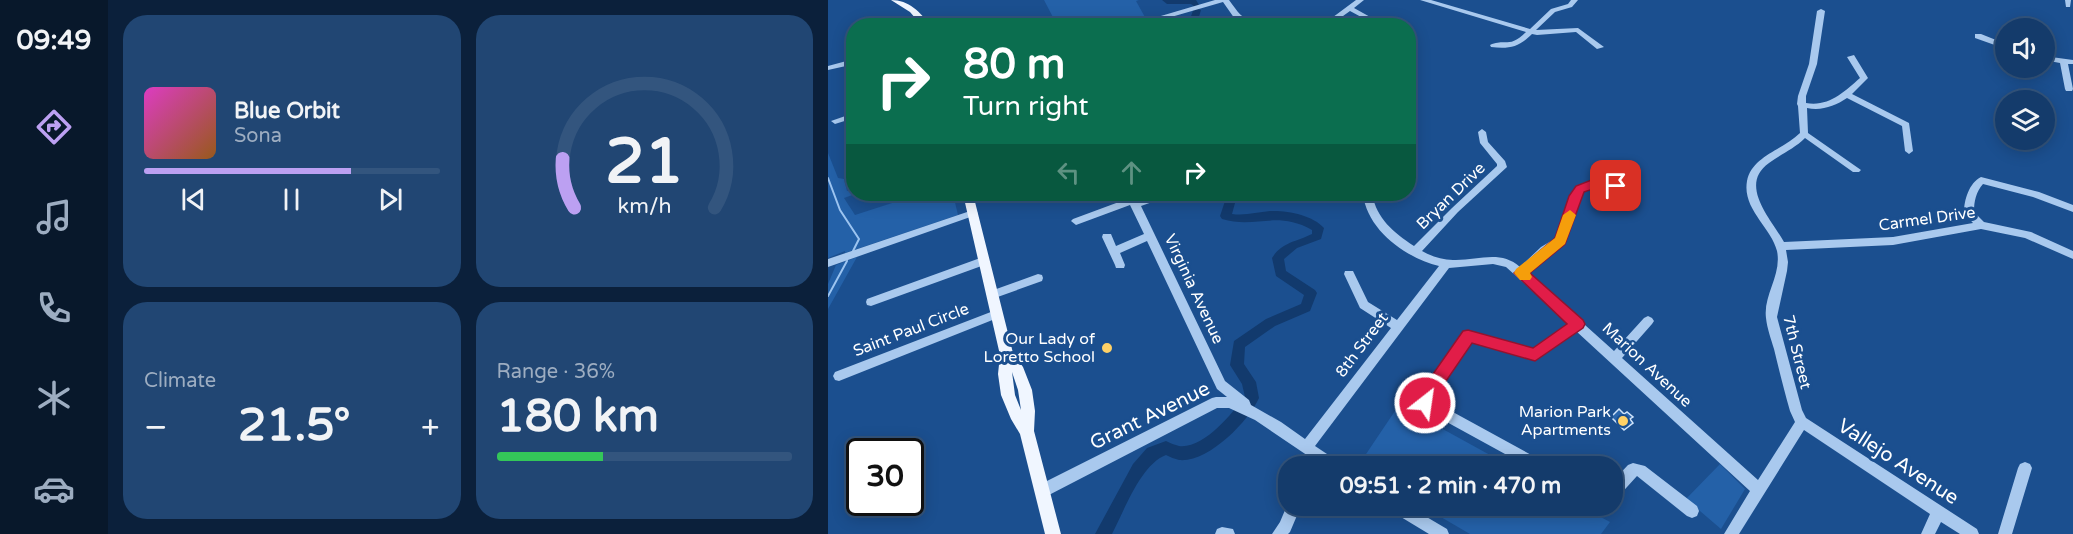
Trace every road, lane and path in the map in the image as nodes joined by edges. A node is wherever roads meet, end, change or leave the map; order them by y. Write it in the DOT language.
graph roads {
  1 [pos="895,0"];
  2 [pos="1224,0"];
  3 [pos="1361,0"];
  4 [pos="1422,0"];
  5 [pos="1575,0"];
  6 [pos="1349,8"];
  7 [pos="1821,11"];
  8 [pos="920,18"];
  9 [pos="1159,18"];
  10 [pos="1238,18"];
  11 [pos="1335,18"];
  12 [pos="1368,18"];
  13 [pos="1533,31"];
  14 [pos="1978,36"];
  15 [pos="1995,43"];
  16 [pos="1494,45"];
  17 [pos="1600,47"];
  18 [pos="1851,57"];
  19 [pos="2069,62"];
  20 [pos="846,63"];
  21 [pos="828,68"];
  22 [pos="2069,89"];
  23 [pos="1846,94"];
  24 [pos="1801,104"];
  25 [pos="846,118"];
  26 [pos="835,121"];
  27 [pos="1482,132"];
  28 [pos="1804,134"];
  29 [pos="1909,151"];
  30 [pos="1856,170"];
  31 [pos="1628,196"];
  32 [pos="970,201"];
  33 [pos="1128,201"];
  34 [pos="1134,201"];
  35 [pos="1368,201"];
  36 [pos="2073,209"];
  37 [pos="973,213"];
  38 [pos="1076,221"];
  39 [pos="1981,225"];
  40 [pos="1150,236"];
  41 [pos="1107,237"];
  42 [pos="1781,246"];
  43 [pos="1114,250"];
  44 [pos="1415,251"];
  45 [pos="2073,255"];
  46 [pos="983,261"];
  47 [pos="828,263"];
  48 [pos="1446,264"];
  49 [pos="1120,265"];
  50 [pos="1521,273"];
  51 [pos="1349,274"];
  52 [pos="1038,278"];
  53 [pos="992,295"];
  54 [pos="871,302"];
  55 [pos="996,314"];
  56 [pos="1648,321"];
  57 [pos="1578,324"];
  58 [pos="1397,326"];
  59 [pos="1615,358"];
  60 [pos="1215,373"];
  61 [pos="839,376"];
  62 [pos="1216,402"];
  63 [pos="1242,404"];
  64 [pos="1802,422"];
  65 [pos="1306,448"];
  66 [pos="1315,456"];
  67 [pos="1521,456"];
  68 [pos="2025,468"];
  69 [pos="1623,480"];
  70 [pos="1759,490"];
  71 [pos="1042,491"];
  72 [pos="1692,511"];
  73 [pos="1938,512"];
  74 [pos="1290,516"];
  75 [pos="1412,516"];
  76 [pos="1053,534"];
  77 [pos="1222,534"];
  78 [pos="1228,534"];
  79 [pos="1279,534"];
  80 [pos="1442,534"];
  81 [pos="1731,534"];
  82 [pos="1928,534"];
  83 [pos="1972,534"];
  84 [pos="2005,534"];
  1 -- 8 [label="main road"];
  2 -- 9 [label="street"];
  2 -- 10 [label="street"];
  3 -- 6 [label="street"];
  4 -- 13 [label="street"];
  5 -- 13 [label="street"];
  6 -- 11 [label="street"];
  6 -- 12 [label="street"];
  7 -- 24 [label="street"];
  13 -- 16 [label="street"];
  13 -- 17 [label="street"];
  14 -- 15 [label="street"];
  18 -- 23 [label="street"];
  19 -- 22 [label="street"];
  20 -- 21 [label="street"];
  23 -- 24 [label="street"];
  23 -- 29 [label="street"];
  24 -- 28 [label="street"];
  25 -- 26 [label="street"];
  27 -- 44 [label="street, Bryan Drive"];
  28 -- 30 [label="street"];
  28 -- 42 [label="street"];
  31 -- 50 [label="street"];
  32 -- 37 [label="main road"];
  33 -- 38 [label="street"];
  34 -- 40 [label="street, Virginia Avenue"];
  35 -- 44 [label="street, Marion Avenue"];
  36 -- 39 [label="street"];
  37 -- 46 [label="main road"];
  37 -- 47 [label="street"];
  39 -- 42 [label="street, Carmel Drive"];
  39 -- 45 [label="street, Carmel Drive"];
  40 -- 43 [label="street"];
  40 -- 60 [label="street, Virginia Avenue"];
  41 -- 43 [label="street"];
  42 -- 64 [label="street, 7th Street"];
  43 -- 49 [label="street"];
  44 -- 48 [label="street, Marion Avenue"];
  46 -- 53 [label="main road"];
  46 -- 54 [label="street"];
  48 -- 50 [label="street, Marion Avenue"];
  48 -- 58 [label="street, 8th Street"];
  50 -- 57 [label="street, Marion Avenue"];
  51 -- 58 [label="street"];
  52 -- 53 [label="street"];
  53 -- 55 [label="main road"];
  55 -- 61 [label="street, Saint Paul Circle"];
  55 -- 71 [label="main road"];
  56 -- 59 [label="street"];
  57 -- 59 [label="street, Marion Avenue"];
  57 -- 67 [label="street"];
  58 -- 65 [label="street, 8th Street"];
  59 -- 70 [label="street, Marion Avenue"];
  60 -- 62 [label="street, Virginia Avenue"];
  60 -- 63 [label="street"];
  62 -- 63 [label="street, Grant Avenue"];
  62 -- 71 [label="street, Grant Avenue"];
  63 -- 65 [label="street, Grant Avenue"];
  64 -- 70 [label="street"];
  64 -- 73 [label="street, Vallejo Avenue"];
  65 -- 66 [label="street, Grant Avenue"];
  68 -- 84 [label="street"];
  69 -- 72 [label="street"];
  70 -- 81 [label="street"];
  71 -- 76 [label="main road"];
  73 -- 82 [label="street"];
  73 -- 83 [label="street, Vallejo Avenue"];
  74 -- 79 [label="street"];
  75 -- 80 [label="street"];
  77 -- 78 [label="street"];
}
